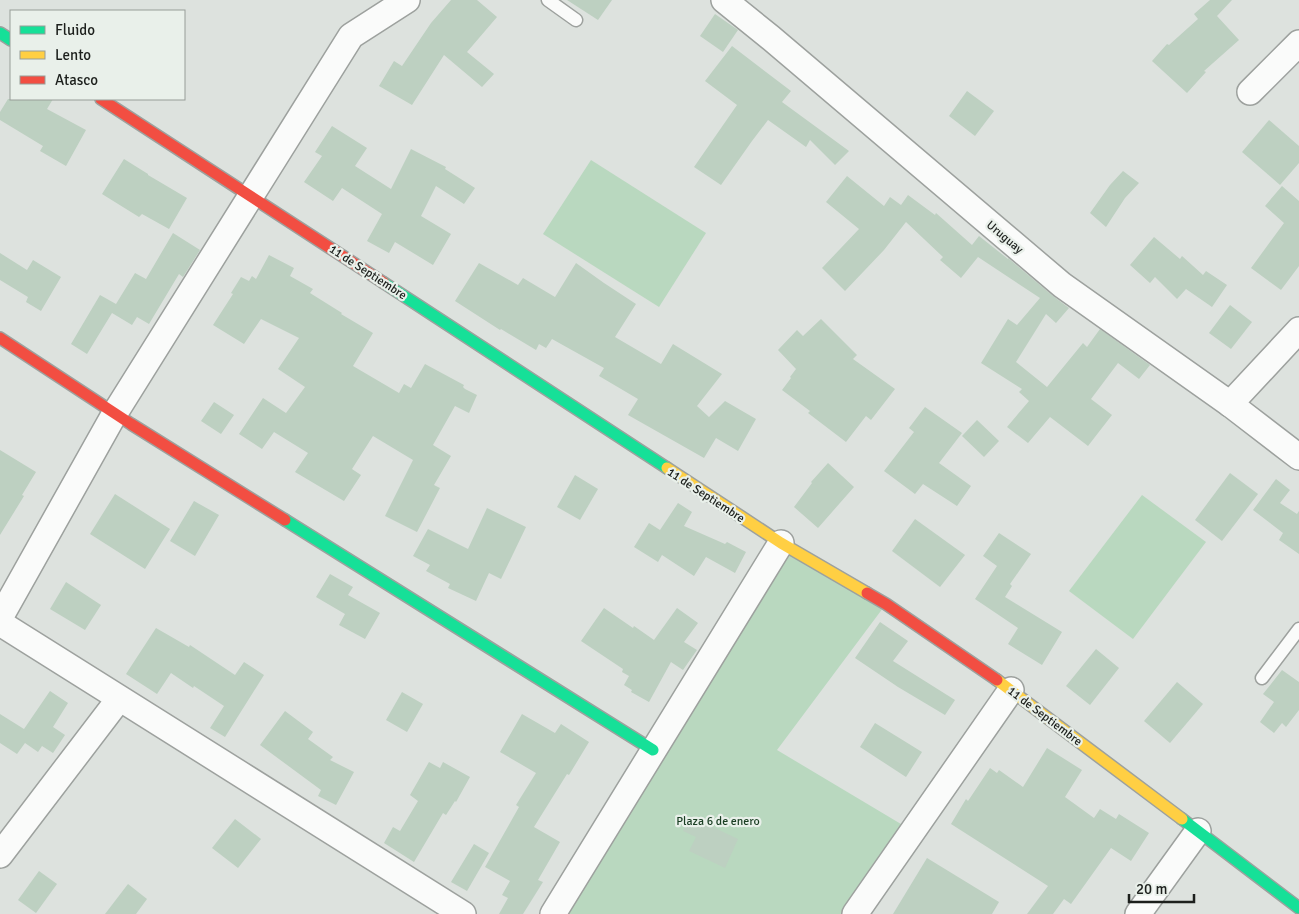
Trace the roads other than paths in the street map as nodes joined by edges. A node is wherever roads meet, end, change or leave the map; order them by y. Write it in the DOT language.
graph roads {
  1 [pos="407,0"];
  2 [pos="548,0"];
  3 [pos="724,0"];
  4 [pos="576,20"];
  5 [pos="1299,42"];
  6 [pos="1250,92"];
  7 [pos="103,100"];
  8 [pos="250,196"];
  9 [pos="1299,330"];
  10 [pos="0,338"];
  11 [pos="1230,404"];
  12 [pos="115,413"];
  13 [pos="1299,457"];
  14 [pos="780,543"];
  15 [pos="0,618"];
  16 [pos="0,623"];
  17 [pos="1299,629"];
  18 [pos="1262,678"];
  19 [pos="1011,690"];
  20 [pos="119,699"];
  21 [pos="653,750"];
  22 [pos="1198,831"];
  23 [pos="0,855"];
  24 [pos="1299,908"];
  25 [pos="464,914"];
  26 [pos="553,914"];
  27 [pos="855,914"];
  28 [pos="1138,914"];
  1 -- 8 [label="street"];
  2 -- 4 [label="lane"];
  3 -- 11 [label="street, Uruguay"];
  5 -- 6 [label="street"];
  7 -- 8 [label="main road, 11 de Septiembre"];
  8 -- 12 [label="street"];
  8 -- 14 [label="main road, 11 de Septiembre"];
  9 -- 11 [label="street"];
  10 -- 12 [label="main road"];
  11 -- 13 [label="street, Uruguay"];
  12 -- 15 [label="street"];
  12 -- 21 [label="main road"];
  14 -- 19 [label="main road, 11 de Septiembre"];
  14 -- 21 [label="street"];
  16 -- 20 [label="street"];
  17 -- 18 [label="lane"];
  19 -- 22 [label="main road, 11 de Septiembre"];
  19 -- 27 [label="street"];
  20 -- 23 [label="street"];
  20 -- 25 [label="street"];
  21 -- 26 [label="street"];
  22 -- 24 [label="main road, 11 de Septiembre"];
  22 -- 28 [label="street"];
}
